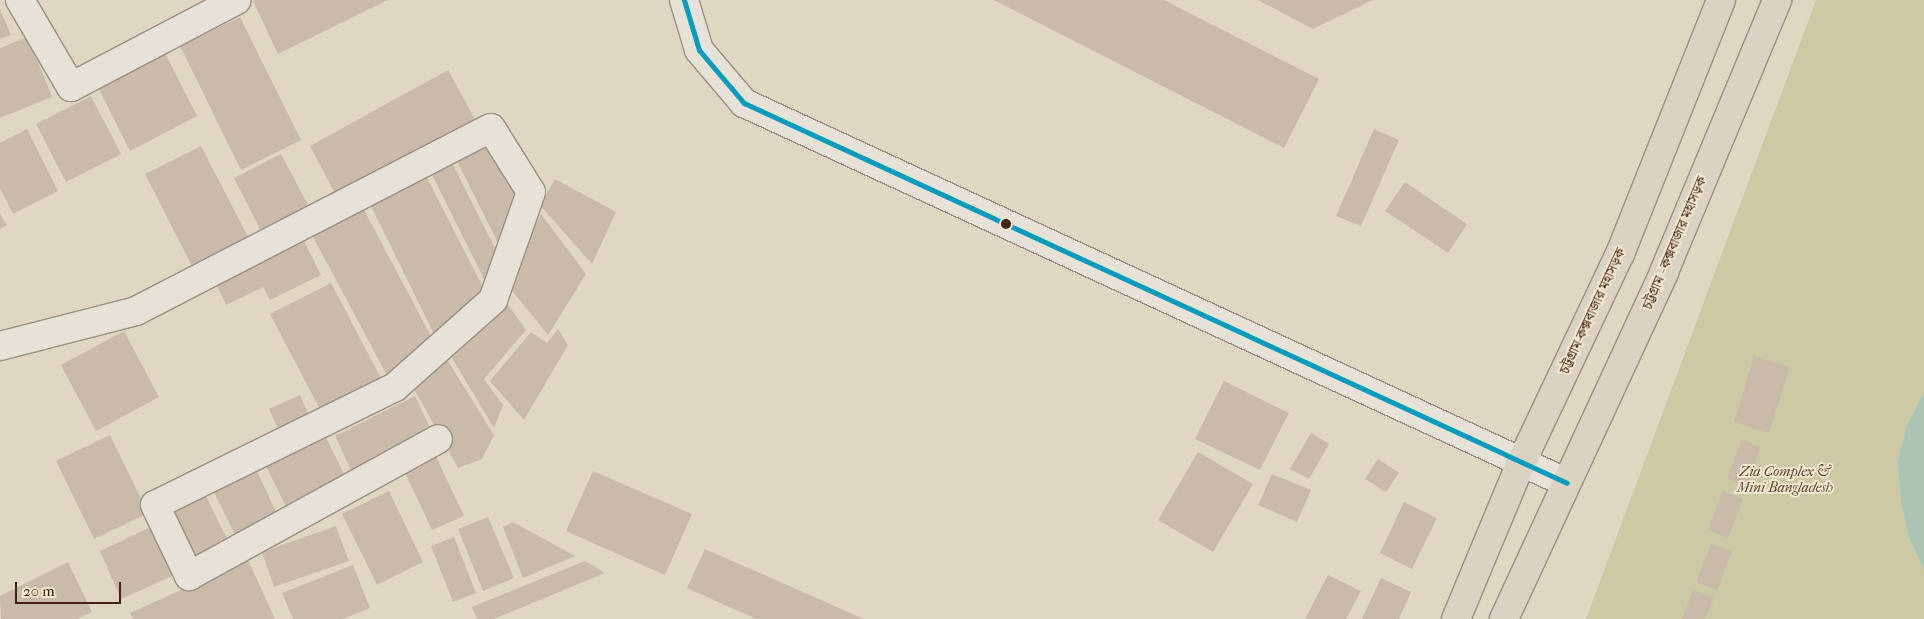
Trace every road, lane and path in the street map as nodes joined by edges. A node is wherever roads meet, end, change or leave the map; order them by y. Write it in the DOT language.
graph roads {
  1 [pos="20,0"];
  2 [pos="237,0"];
  3 [pos="684,0"];
  4 [pos="1721,0"];
  5 [pos="1777,0"];
  6 [pos="0,346"];
  7 [pos="438,438"];
  8 [pos="1521,463"];
  9 [pos="1566,483"];
  10 [pos="1456,619"];
  11 [pos="1504,619"];
  1 -- 2 [label="street"];
  3 -- 8 [label="street"];
  4 -- 8 [label="highway, চট্টগ্রাম-কক্সবাজার মহাসড়ক"];
  5 -- 9 [label="highway, চট্টগ্রাম - কক্সবাজার মহাসড়ক"];
  6 -- 7 [label="street"];
  8 -- 9 [label="street"];
  8 -- 10 [label="highway, চট্টগ্রাম-কক্সবাজার মহাসড়ক"];
  9 -- 11 [label="highway, চট্টগ্রাম - কক্সবাজার মহাসড়ক"];
}
